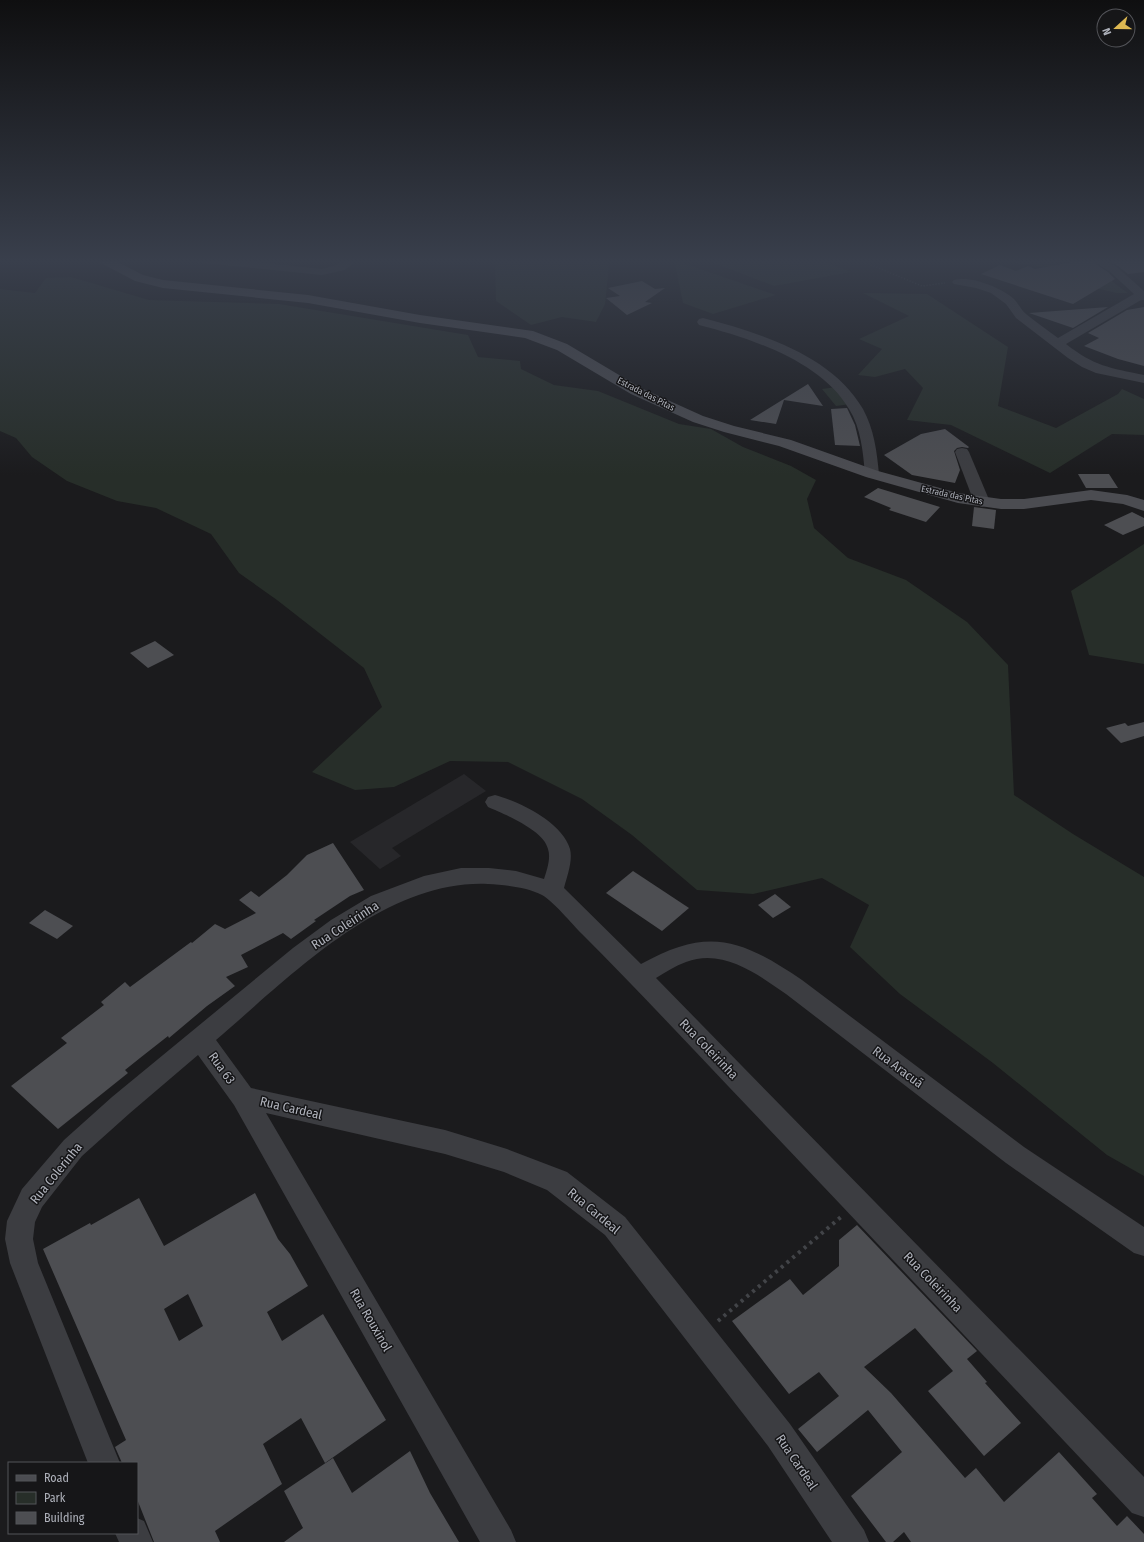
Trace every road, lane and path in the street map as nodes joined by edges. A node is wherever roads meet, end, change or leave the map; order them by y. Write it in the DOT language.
graph roads {
  1 [pos="506,331"];
  2 [pos="734,331"];
  3 [pos="1041,331"];
  4 [pos="1081,331"];
  5 [pos="1058,344"];
  6 [pos="1144,379"];
  7 [pos="962,452"];
  8 [pos="872,474"];
  9 [pos="982,502"];
  10 [pos="1144,506"];
  11 [pos="496,802"];
  12 [pos="552,890"];
  13 [pos="639,976"];
  14 [pos="201,1039"];
  15 [pos="243,1097"];
  16 [pos="857,1203"];
  17 [pos="1144,1243"];
  18 [pos="701,1335"];
  19 [pos="104,1462"];
  20 [pos="1144,1501"];
  21 [pos="499,1542"];
  22 [pos="852,1542"];
  1 -- 8 [label="street, Estrada das Pitas"];
  2 -- 8 [label="street"];
  3 -- 5 [label="street"];
  4 -- 5 [label="street"];
  5 -- 6 [label="street"];
  7 -- 9 [label="street"];
  8 -- 9 [label="street, Estrada das Pitas"];
  9 -- 10 [label="street, Estrada das Pitas"];
  11 -- 12 [label="street"];
  12 -- 13 [label="street, Rua Coleirinha"];
  12 -- 14 [label="street, Rua Coleirinha"];
  13 -- 16 [label="street, Rua Coleirinha"];
  13 -- 17 [label="street, Rua Aracuã"];
  14 -- 15 [label="street, Rua 63"];
  14 -- 19 [label="street, Rua Colerinha"];
  15 -- 18 [label="street, Rua Cardeal"];
  15 -- 21 [label="street, Rua Rouxinol"];
  16 -- 18 [label="path"];
  16 -- 20 [label="street, Rua Coleirinha"];
  18 -- 22 [label="street, Rua Cardeal"];
}
